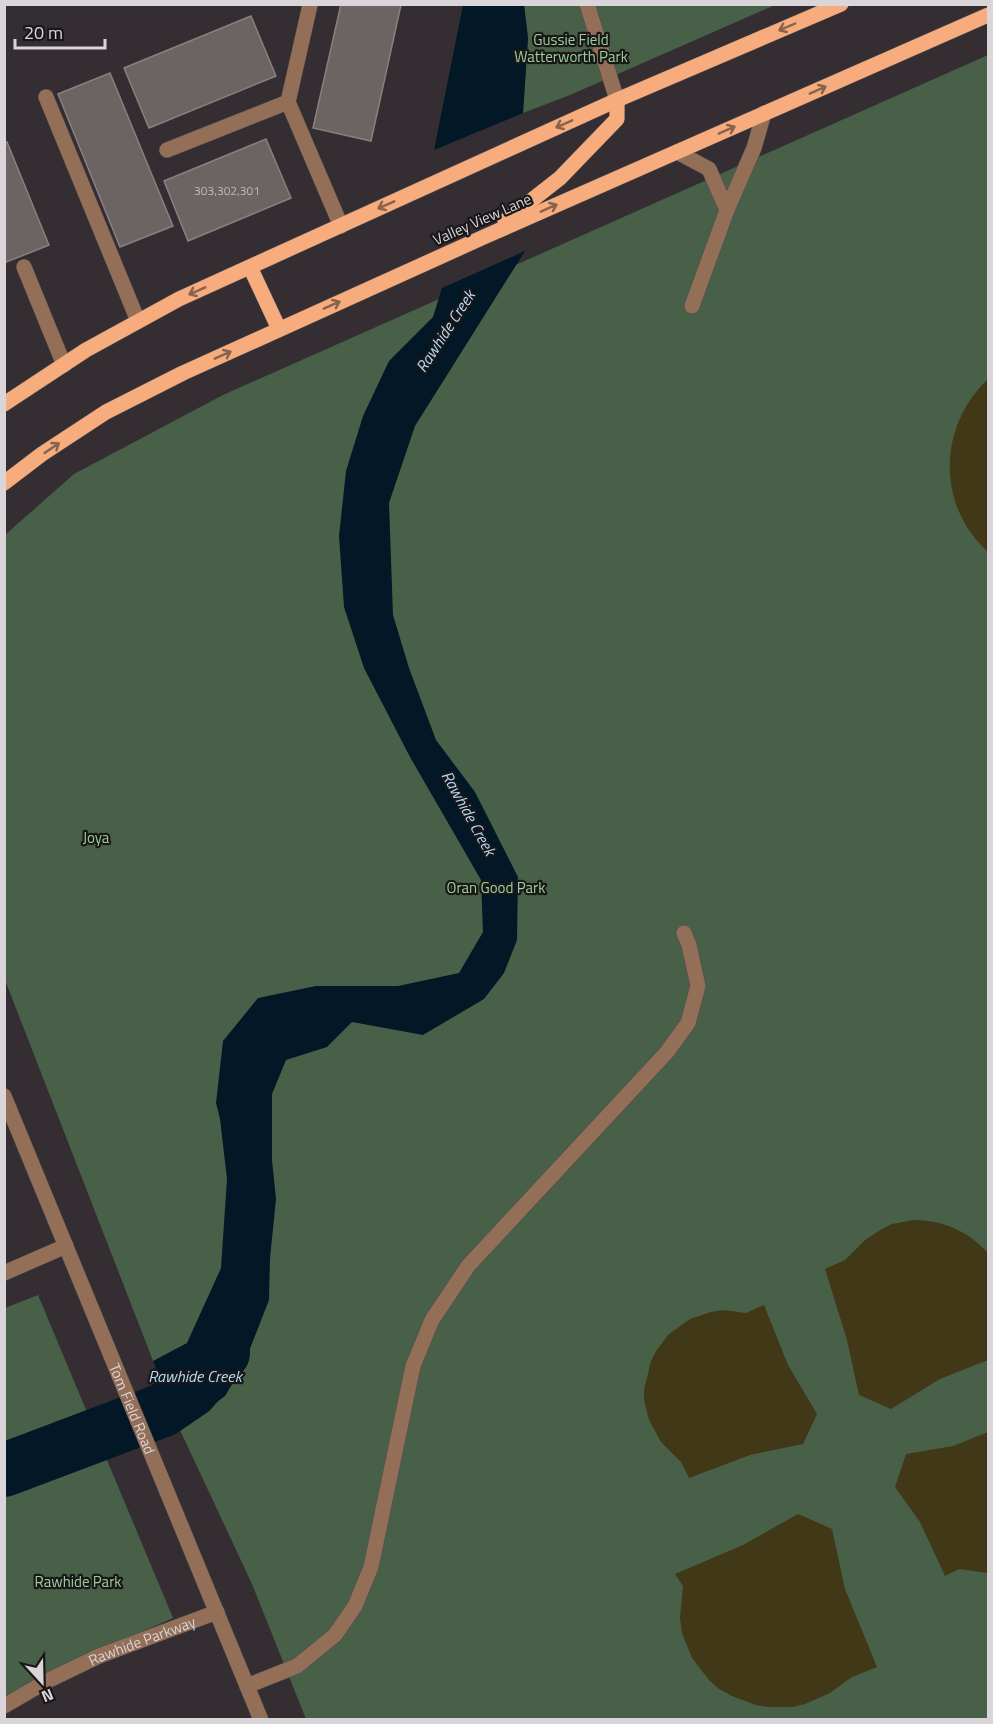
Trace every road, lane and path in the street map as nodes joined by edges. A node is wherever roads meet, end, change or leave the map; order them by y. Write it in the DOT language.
graph roads {
  1 [pos="587,4"];
  2 [pos="841,4"];
  3 [pos="310,5"];
  4 [pos="988,15"];
  5 [pos="46,96"];
  6 [pos="617,100"];
  7 [pos="288,102"];
  8 [pos="764,113"];
  9 [pos="167,150"];
  10 [pos="677,152"];
  11 [pos="727,210"];
  12 [pos="341,226"];
  13 [pos="486,236"];
  14 [pos="24,267"];
  15 [pos="250,267"];
  16 [pos="692,306"];
  17 [pos="138,321"];
  18 [pos="279,329"];
  19 [pos="64,365"];
  20 [pos="4,404"];
  21 [pos="4,483"];
  22 [pos="684,933"];
  23 [pos="4,1096"];
  24 [pos="66,1246"];
  25 [pos="4,1273"];
  26 [pos="217,1612"];
  27 [pos="247,1686"];
  28 [pos="4,1706"];
  29 [pos="261,1719"];
  1 -- 6 [label="street"];
  2 -- 6 [label="main road, one-way"];
  3 -- 7 [label="street"];
  8 -- 4 [label="main road, Valley View Lane, one-way"];
  5 -- 17 [label="street"];
  6 -- 12 [label="main road, one-way"];
  6 -- 13 [label="main road"];
  7 -- 9 [label="street"];
  7 -- 12 [label="street"];
  10 -- 8 [label="main road, Valley View Lane, one-way"];
  8 -- 11 [label="street"];
  10 -- 11 [label="street"];
  13 -- 10 [label="main road, Valley View Lane, one-way"];
  11 -- 16 [label="street"];
  12 -- 15 [label="main road"];
  18 -- 13 [label="main road, Valley View Lane, one-way"];
  14 -- 19 [label="street"];
  15 -- 17 [label="main road, one-way"];
  15 -- 18 [label="main road"];
  17 -- 19 [label="main road"];
  21 -- 18 [label="main road, Valley View Lane, one-way"];
  19 -- 20 [label="main road"];
  22 -- 27 [label="street"];
  23 -- 24 [label="street, Tom Field Road"];
  24 -- 25 [label="street"];
  24 -- 26 [label="street, Tom Field Road"];
  26 -- 27 [label="street, Tom Field Road"];
  26 -- 28 [label="street, Rawhide Parkway"];
  27 -- 29 [label="street, Tom Field Road"];
}
